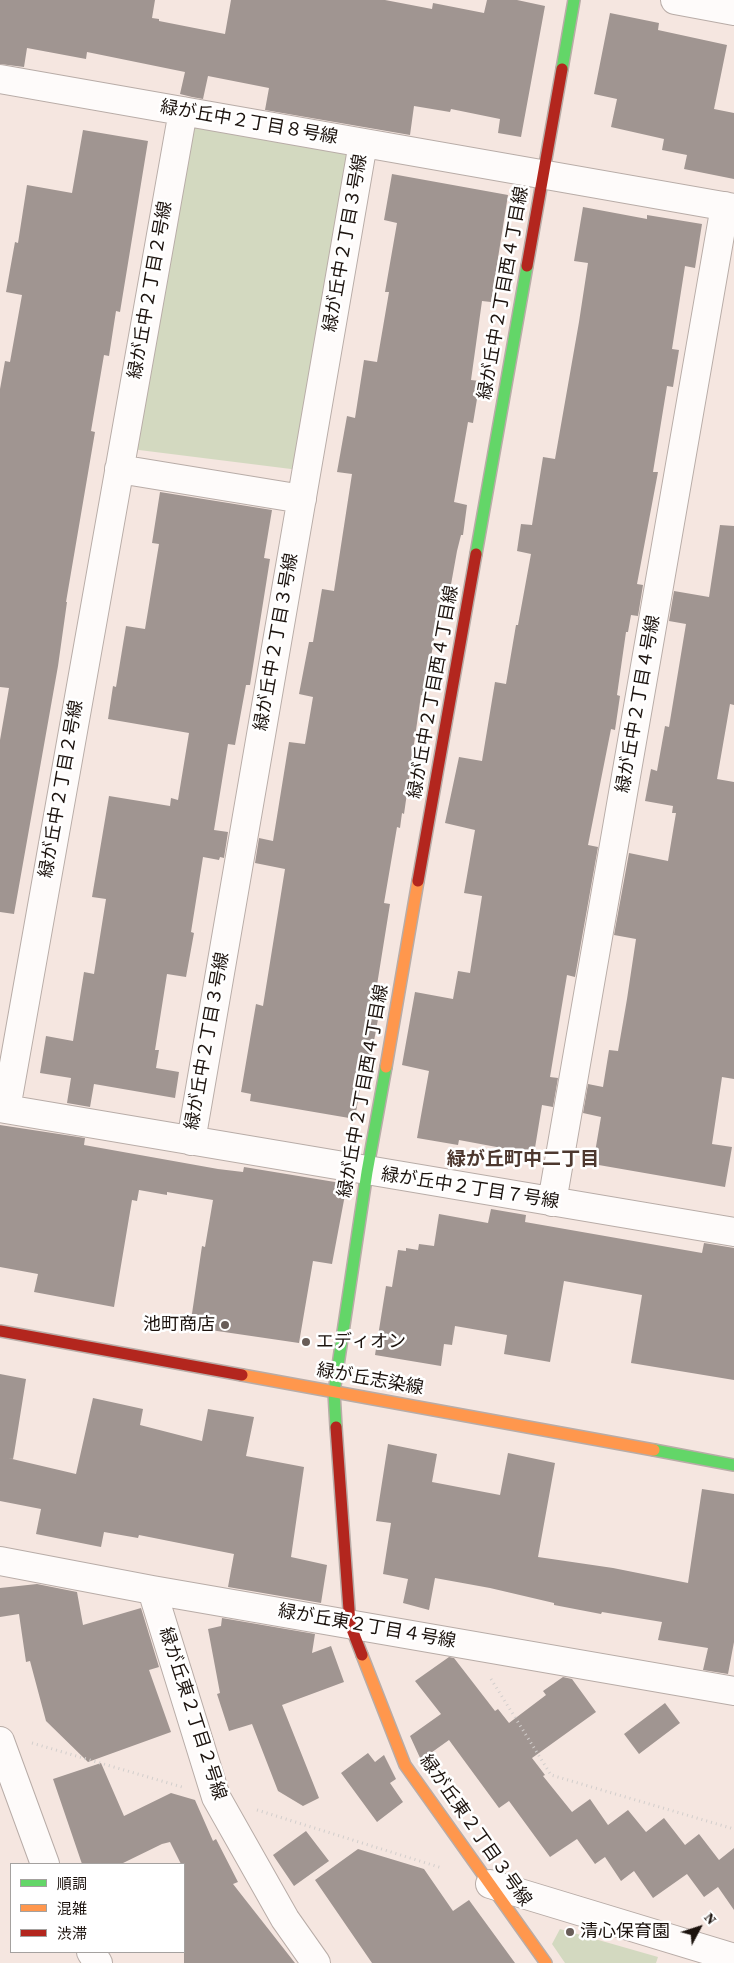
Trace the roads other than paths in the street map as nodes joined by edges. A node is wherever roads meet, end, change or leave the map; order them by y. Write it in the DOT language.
graph roads {
  1 [pos="574,0"];
  2 [pos="675,0"];
  3 [pos="734,11"];
  4 [pos="0,79"];
  5 [pos="183,111"];
  6 [pos="363,143"];
  7 [pos="543,175"];
  8 [pos="730,207"];
  9 [pos="119,469"];
  10 [pos="302,499"];
  11 [pos="3,1109"];
  12 [pos="191,1141"];
  13 [pos="367,1172"];
  14 [pos="552,1202"];
  15 [pos="734,1232"];
  16 [pos="0,1331"];
  17 [pos="334,1392"];
  18 [pos="734,1465"];
  19 [pos="0,1561"];
  20 [pos="152,1590"];
  21 [pos="350,1624"];
  22 [pos="734,1691"];
  23 [pos="0,1741"];
  24 [pos="45,1863"];
  25 [pos="490,1884"];
  26 [pos="734,1958"];
  27 [pos="316,1963"];
  28 [pos="546,1963"];
  1 -- 7 [label="street, 緑が丘中２丁目西４丁目線"];
  2 -- 3 [label="street"];
  4 -- 5 [label="street, 緑が丘中２丁目８号線"];
  5 -- 6 [label="street, 緑が丘中２丁目８号線"];
  5 -- 9 [label="street, 緑が丘中２丁目２号線"];
  6 -- 7 [label="street, 緑が丘中２丁目８号線"];
  6 -- 10 [label="street, 緑が丘中２丁目３号線"];
  7 -- 8 [label="street, 緑が丘中２丁目８号線"];
  7 -- 13 [label="street, 緑が丘中２丁目西４丁目線"];
  8 -- 14 [label="street, 緑が丘中２丁目４号線"];
  9 -- 10 [label="street"];
  9 -- 11 [label="street, 緑が丘中２丁目２号線"];
  10 -- 12 [label="street, 緑が丘中２丁目３号線"];
  11 -- 12 [label="street, 緑が丘中２丁目７号線"];
  12 -- 13 [label="street, 緑が丘中２丁目７号線"];
  13 -- 14 [label="street, 緑が丘中２丁目７号線"];
  13 -- 17 [label="street, 緑が丘中２丁目西４丁目線"];
  14 -- 15 [label="street, 緑が丘中２丁目７号線"];
  16 -- 17 [label="street, 緑が丘志染線"];
  17 -- 18 [label="street, 緑が丘志染線"];
  17 -- 21 [label="street, 緑が丘東２丁目３号線"];
  19 -- 20 [label="street, 緑が丘東２丁目４号線"];
  20 -- 21 [label="street, 緑が丘東２丁目４号線"];
  20 -- 27 [label="street, 緑が丘東２丁目２号線"];
  21 -- 22 [label="street, 緑が丘東２丁目４号線"];
  21 -- 25 [label="street, 緑が丘東２丁目３号線"];
  23 -- 24 [label="street"];
  25 -- 26 [label="street"];
  25 -- 28 [label="street, 緑が丘東２丁目３号線"];
}
